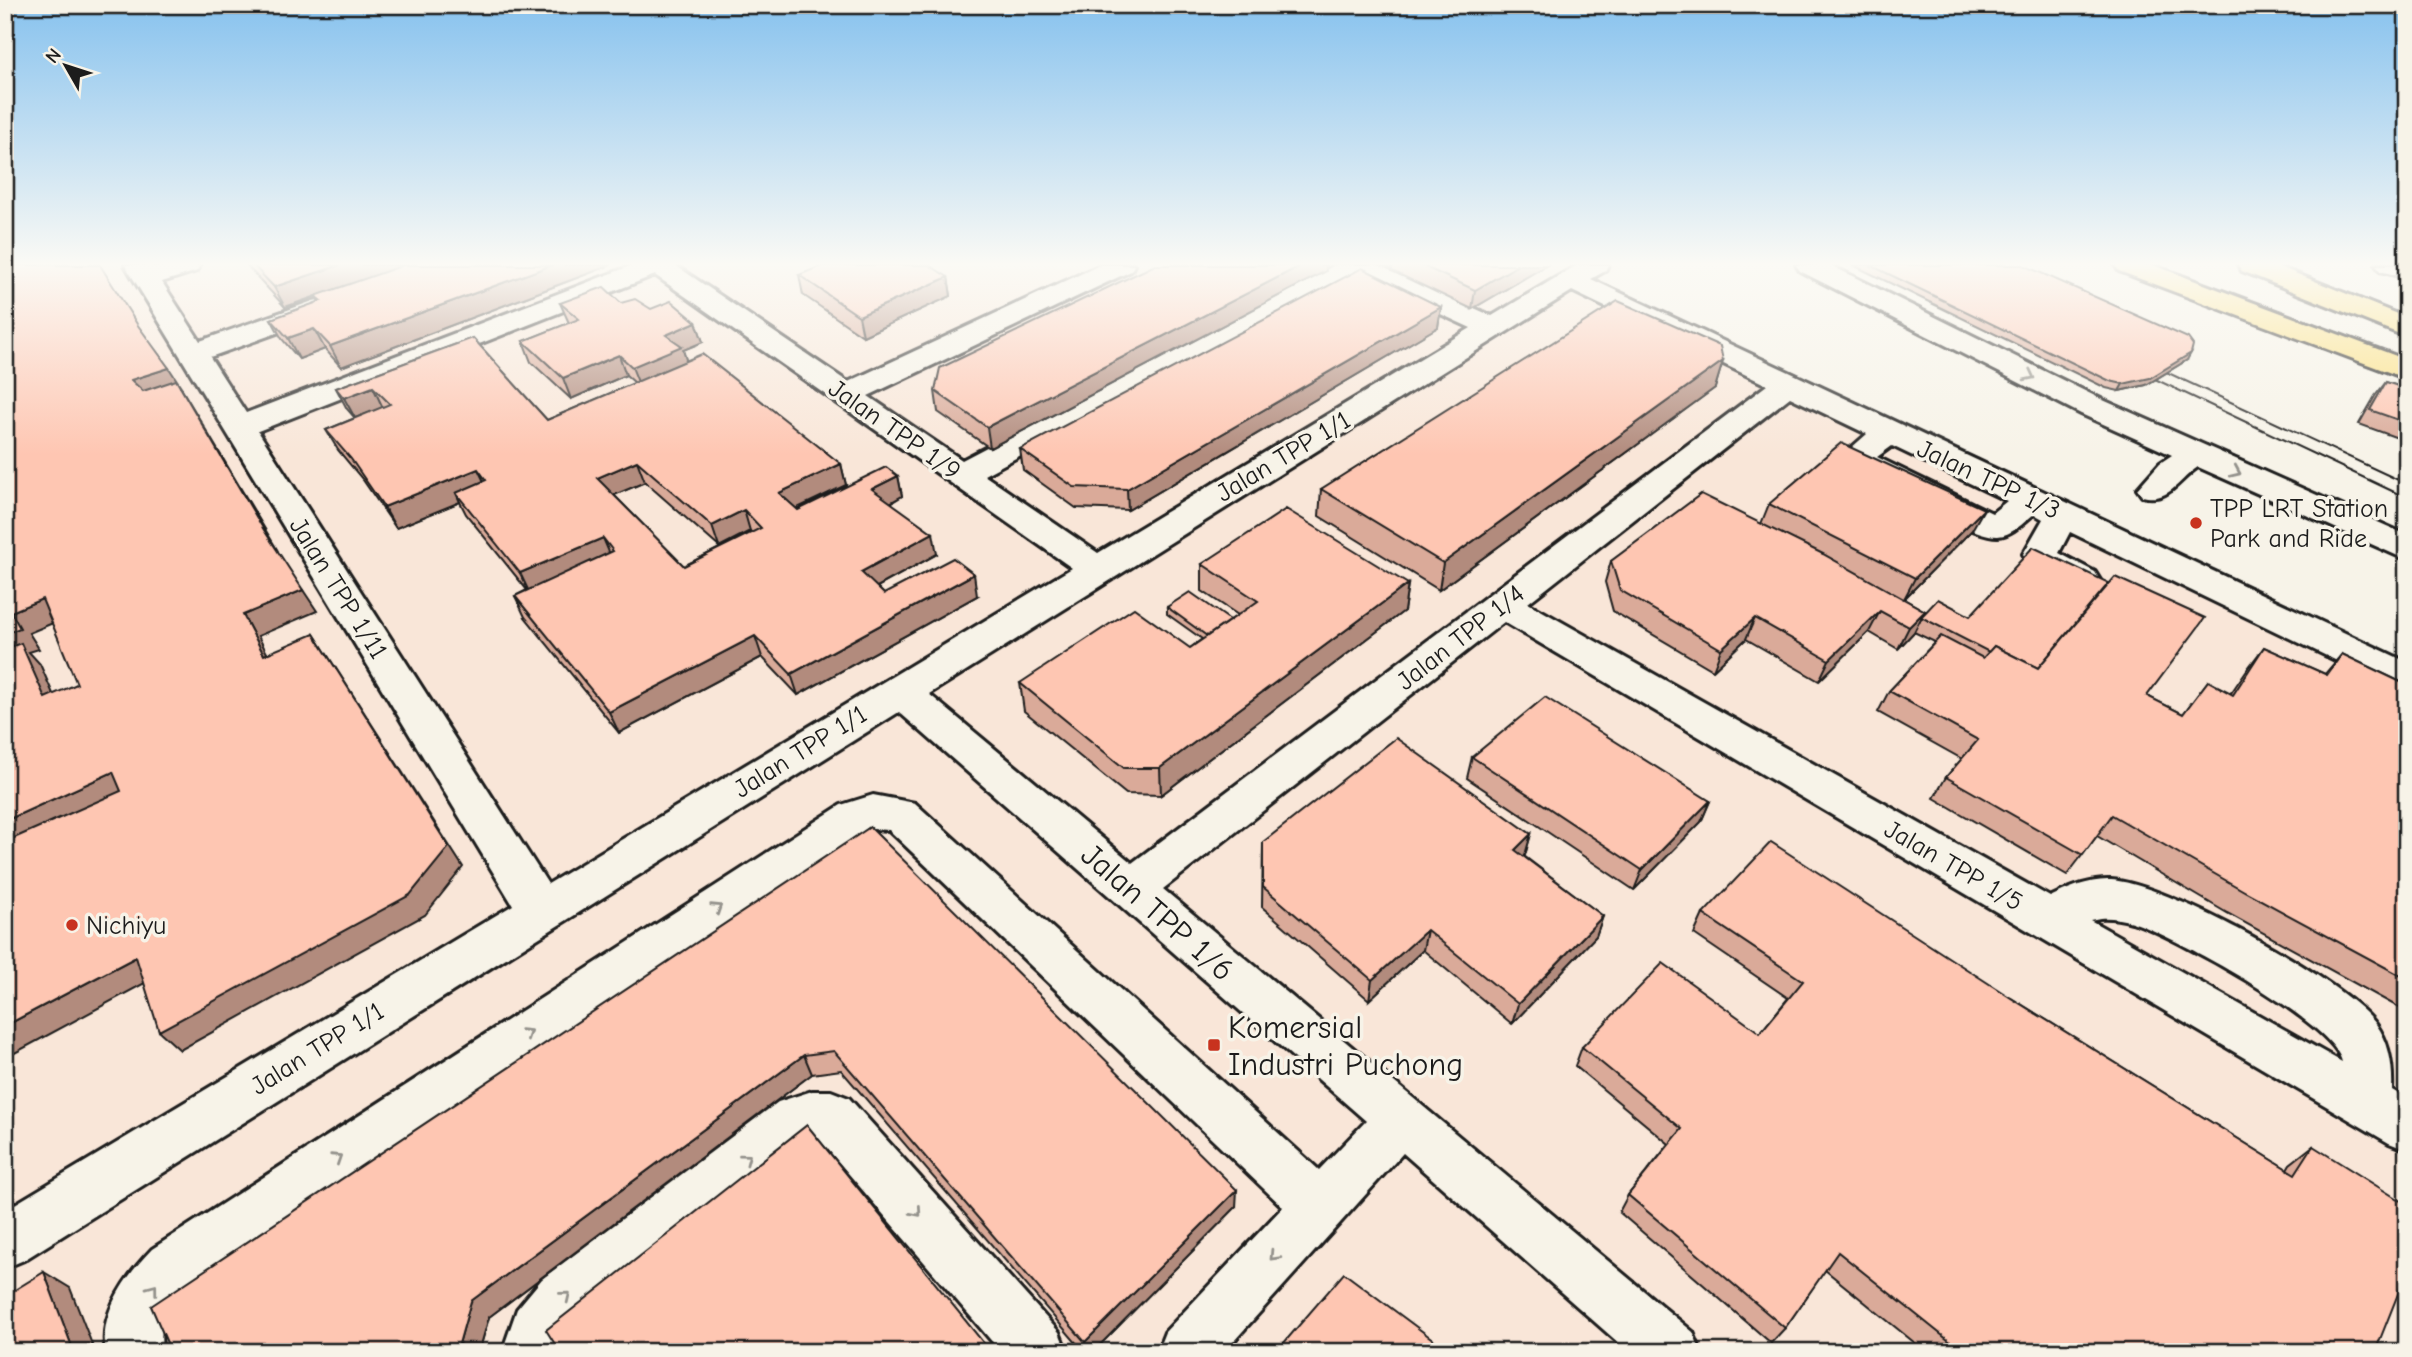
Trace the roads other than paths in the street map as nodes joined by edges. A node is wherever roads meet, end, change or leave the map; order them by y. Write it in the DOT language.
graph roads {
  1 [pos="178,328"];
  2 [pos="263,328"];
  3 [pos="494,328"];
  4 [pos="749,328"];
  5 [pos="987,328"];
  6 [pos="1235,328"];
  7 [pos="1491,328"];
  8 [pos="1686,328"];
  9 [pos="1936,328"];
  10 [pos="2297,328"];
  11 [pos="2354,328"];
  12 [pos="2407,348"];
  13 [pos="194,353"];
  14 [pos="2407,370"];
  15 [pos="1788,384"];
  16 [pos="846,395"];
  17 [pos="239,427"];
  18 [pos="2196,454"];
  19 [pos="960,474"];
  20 [pos="2154,489"];
  21 [pos="2047,507"];
  22 [pos="2407,549"];
  23 [pos="1097,569"];
  24 [pos="2100,588"];
  25 [pos="1502,604"];
  26 [pos="2407,678"];
  27 [pos="899,690"];
  28 [pos="1131,889"];
  29 [pos="540,911"];
  30 [pos="2050,920"];
  31 [pos="2367,1103"];
  32 [pos="1401,1119"];
  33 [pos="2407,1126"];
  34 [pos="1320,1206"];
  35 [pos="5,1241"];
  36 [pos="135,1352"];
  37 [pos="531,1352"];
  38 [pos="1039,1352"];
  39 [pos="1185,1352"];
  40 [pos="1673,1352"];
  1 -- 13 [label="street, Jalan TPP 1/11"];
  2 -- 13 [label="street"];
  3 -- 17 [label="street"];
  4 -- 16 [label="street, Jalan TPP 1/9"];
  5 -- 16 [label="street"];
  6 -- 19 [label="street"];
  7 -- 23 [label="street, Jalan TPP 1/1"];
  8 -- 15 [label="street, Jalan TPP 1/3"];
  9 -- 18 [label="street, one-way"];
  10 -- 14 [label="highway"];
  11 -- 12 [label="highway"];
  13 -- 17 [label="street, Jalan TPP 1/11"];
  15 -- 21 [label="street, Jalan TPP 1/3"];
  15 -- 25 [label="street, Jalan TPP 1/4"];
  16 -- 19 [label="street, Jalan TPP 1/9"];
  17 -- 29 [label="street, Jalan TPP 1/11"];
  18 -- 20 [label="street"];
  18 -- 22 [label="street, one-way"];
  19 -- 23 [label="street, Jalan TPP 1/9"];
  21 -- 24 [label="street"];
  21 -- 26 [label="street, Jalan TPP 1/3"];
  23 -- 27 [label="street, Jalan TPP 1/1"];
  25 -- 28 [label="street, Jalan TPP 1/4"];
  25 -- 30 [label="street, Jalan TPP 1/5"];
  27 -- 28 [label="street, Jalan TPP 1/6"];
  27 -- 29 [label="street, Jalan TPP 1/1"];
  28 -- 32 [label="street, Jalan TPP 1/6"];
  29 -- 35 [label="street, Jalan TPP 1/1"];
  30 -- 31 [label="street, Jalan TPP 1/5"];
  30 -- 31 [label="street"];
  31 -- 33 [label="street, Jalan TPP 1/5"];
  32 -- 34 [label="street"];
  32 -- 40 [label="street, Jalan TPP 1/6"];
  36 -- 34 [label="street, one-way"];
  34 -- 39 [label="street, one-way"];
  37 -- 38 [label="street, one-way"];
}
